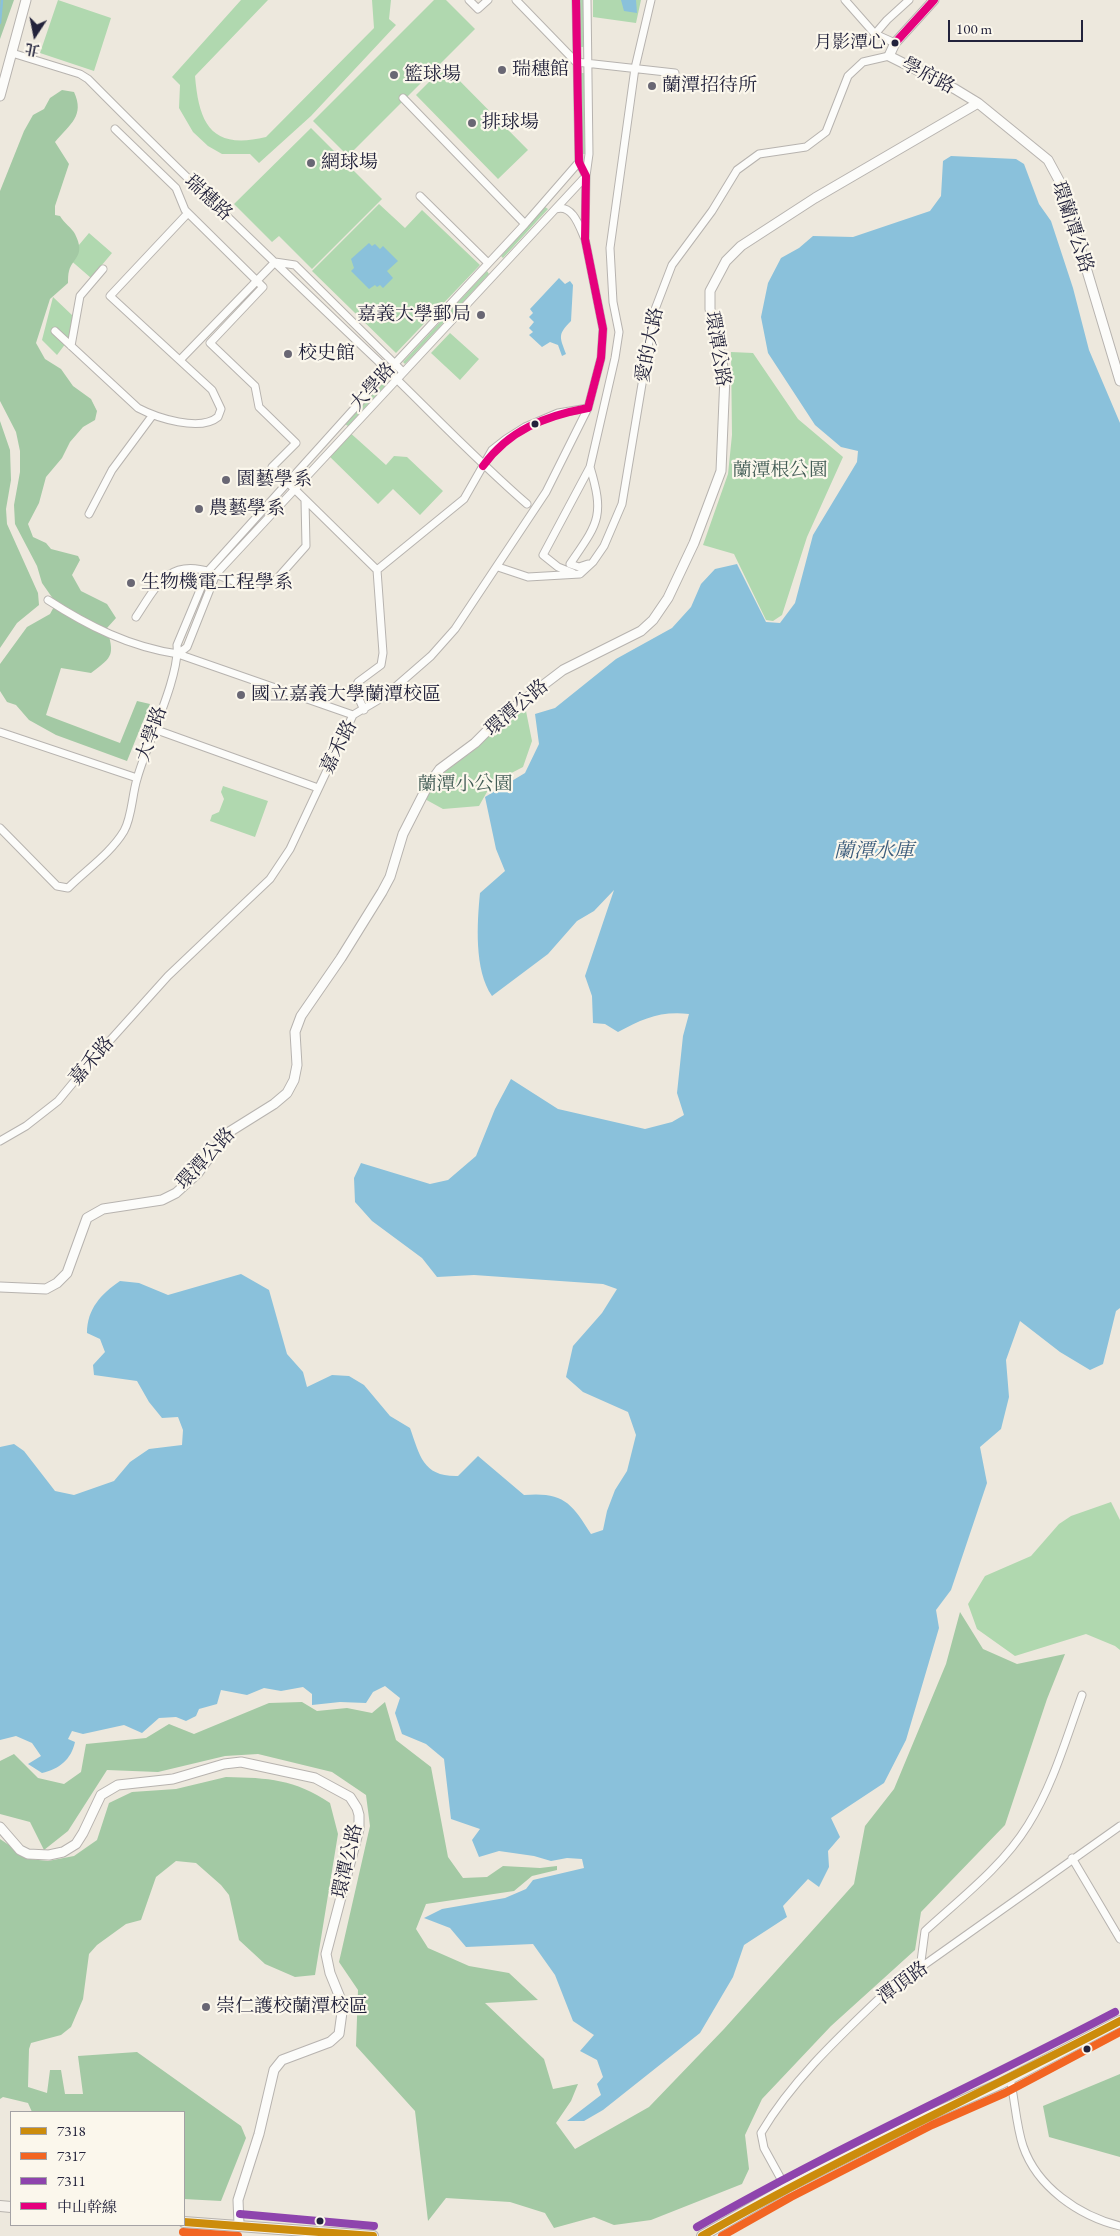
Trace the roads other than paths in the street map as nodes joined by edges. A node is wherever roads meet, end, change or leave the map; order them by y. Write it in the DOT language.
graph roads {
  1 [pos="26,0"];
  2 [pos="469,0"];
  3 [pos="488,0"];
  4 [pos="516,0"];
  5 [pos="576,0"];
  6 [pos="587,0"];
  7 [pos="651,0"];
  8 [pos="845,0"];
  9 [pos="909,0"];
  10 [pos="934,0"];
  11 [pos="874,34"];
  12 [pos="895,43"];
  13 [pos="12,53"];
  14 [pos="889,56"];
  15 [pos="576,62"];
  16 [pos="587,63"];
  17 [pos="635,68"];
  18 [pos="675,73"];
  19 [pos="0,96"];
  20 [pos="403,98"];
  21 [pos="978,104"];
  22 [pos="115,129"];
  23 [pos="579,162"];
  24 [pos="586,176"];
  25 [pos="420,196"];
  26 [pos="555,209"];
  27 [pos="188,213"];
  28 [pos="525,224"];
  29 [pos="585,239"];
  30 [pos="274,262"];
  31 [pos="488,263"];
  32 [pos="103,269"];
  33 [pos="256,281"];
  34 [pos="55,331"];
  35 [pos="71,346"];
  36 [pos="180,360"];
  37 [pos="394,363"];
  38 [pos="388,371"];
  39 [pos="403,372"];
  40 [pos="397,380"];
  41 [pos="1120,381"];
  42 [pos="588,408"];
  43 [pos="152,416"];
  44 [pos="483,466"];
  45 [pos="590,467"];
  46 [pos="286,482"];
  47 [pos="294,490"];
  48 [pos="305,500"];
  49 [pos="526,504"];
  50 [pos="89,514"];
  51 [pos="593,562"];
  52 [pos="498,567"];
  53 [pos="377,570"];
  54 [pos="208,571"];
  55 [pos="216,574"];
  56 [pos="580,574"];
  57 [pos="48,600"];
  58 [pos="136,617"];
  59 [pos="178,654"];
  60 [pos="364,710"];
  61 [pos="353,715"];
  62 [pos="154,730"];
  63 [pos="0,732"];
  64 [pos="137,778"];
  65 [pos="318,788"];
  66 [pos="0,828"];
  67 [pos="0,1140"];
  68 [pos="0,1287"];
  69 [pos="1082,1695"];
  70 [pos="1120,1826"];
  71 [pos="0,1827"];
  72 [pos="1072,1858"];
  73 [pos="1120,1939"];
  74 [pos="920,1969"];
  75 [pos="1120,2021"];
  76 [pos="1010,2078"];
  77 [pos="786,2188"];
  78 [pos="185,2222"];
  79 [pos="239,2224"];
  80 [pos="1120,2226"];
  81 [pos="239,2236"];
  82 [pos="373,2236"];
  83 [pos="702,2236"];
  1 -- 13 [label="street"];
  2 -- 3 [label="street"];
  4 -- 15 [label="street"];
  5 -- 15 [label="street"];
  6 -- 16 [label="street"];
  7 -- 17 [label="street"];
  8 -- 11 [label="street"];
  9 -- 11 [label="street"];
  10 -- 12 [label="street, 學府路"];
  11 -- 12 [label="street"];
  12 -- 14 [label="street, 學府路"];
  13 -- 19 [label="street"];
  13 -- 30 [label="street, 瑞穗路"];
  14 -- 21 [label="street, 學府路"];
  14 -- 51 [label="street, 愛的大路"];
  15 -- 16 [label="street"];
  15 -- 23 [label="street"];
  16 -- 17 [label="street"];
  16 -- 24 [label="street"];
  17 -- 18 [label="street"];
  17 -- 45 [label="street"];
  20 -- 28 [label="street"];
  21 -- 41 [label="street, 環蘭潭公路"];
  21 -- 68 [label="street, 環潭公路"];
  22 -- 27 [label="street"];
  23 -- 24 [label="street, 嘉禾路"];
  23 -- 28 [label="street, 大學路"];
  24 -- 26 [label="street"];
  24 -- 29 [label="street, 嘉禾路"];
  25 -- 31 [label="street"];
  26 -- 29 [label="street"];
  26 -- 39 [label="street"];
  27 -- 33 [label="street"];
  27 -- 36 [label="street"];
  28 -- 31 [label="street, 大學路"];
  29 -- 42 [label="street, 嘉禾路"];
  30 -- 33 [label="street"];
  30 -- 37 [label="street"];
  30 -- 38 [label="street, 瑞穗路"];
  31 -- 37 [label="street, 大學路"];
  32 -- 35 [label="street"];
  33 -- 36 [label="street"];
  33 -- 46 [label="street"];
  34 -- 35 [label="street"];
  35 -- 43 [label="street"];
  36 -- 43 [label="street"];
  37 -- 38 [label="street, 大學路"];
  37 -- 39 [label="street"];
  38 -- 40 [label="street, 瑞穗路"];
  38 -- 46 [label="street, 大學路"];
  39 -- 40 [label="street"];
  40 -- 44 [label="street, 瑞穗路"];
  40 -- 47 [label="street"];
  42 -- 44 [label="street"];
  42 -- 52 [label="street, 嘉禾路"];
  43 -- 50 [label="street"];
  44 -- 49 [label="street, 瑞穗路"];
  44 -- 53 [label="street"];
  45 -- 51 [label="street"];
  45 -- 56 [label="street"];
  46 -- 47 [label="street"];
  46 -- 54 [label="street, 大學路"];
  47 -- 48 [label="street"];
  47 -- 55 [label="street"];
  48 -- 53 [label="street"];
  48 -- 55 [label="street"];
  51 -- 56 [label="street, 愛的大路"];
  52 -- 56 [label="street"];
  52 -- 60 [label="street, 嘉禾路"];
  53 -- 60 [label="street"];
  54 -- 55 [label="street"];
  54 -- 58 [label="street"];
  54 -- 59 [label="street, 大學路"];
  55 -- 59 [label="street"];
  57 -- 59 [label="street"];
  59 -- 61 [label="street"];
  59 -- 62 [label="street, 大學路"];
  60 -- 61 [label="street, 嘉禾路"];
  61 -- 65 [label="street, 嘉禾路"];
  62 -- 64 [label="street, 大學路"];
  62 -- 65 [label="street"];
  63 -- 64 [label="street, 大學路"];
  64 -- 66 [label="street, 大學路"];
  65 -- 67 [label="street, 嘉禾路"];
  69 -- 74 [label="street"];
  70 -- 72 [label="street, 潭頂路"];
  71 -- 79 [label="street, 環潭公路"];
  72 -- 73 [label="street"];
  72 -- 74 [label="street, 潭頂路"];
  74 -- 77 [label="street, 潭頂路"];
  75 -- 76 [label="main road"];
  76 -- 77 [label="main road"];
  76 -- 80 [label="street"];
  77 -- 83 [label="main road"];
  78 -- 79 [label="main road"];
  79 -- 81 [label="street"];
  79 -- 82 [label="main road"];
}
